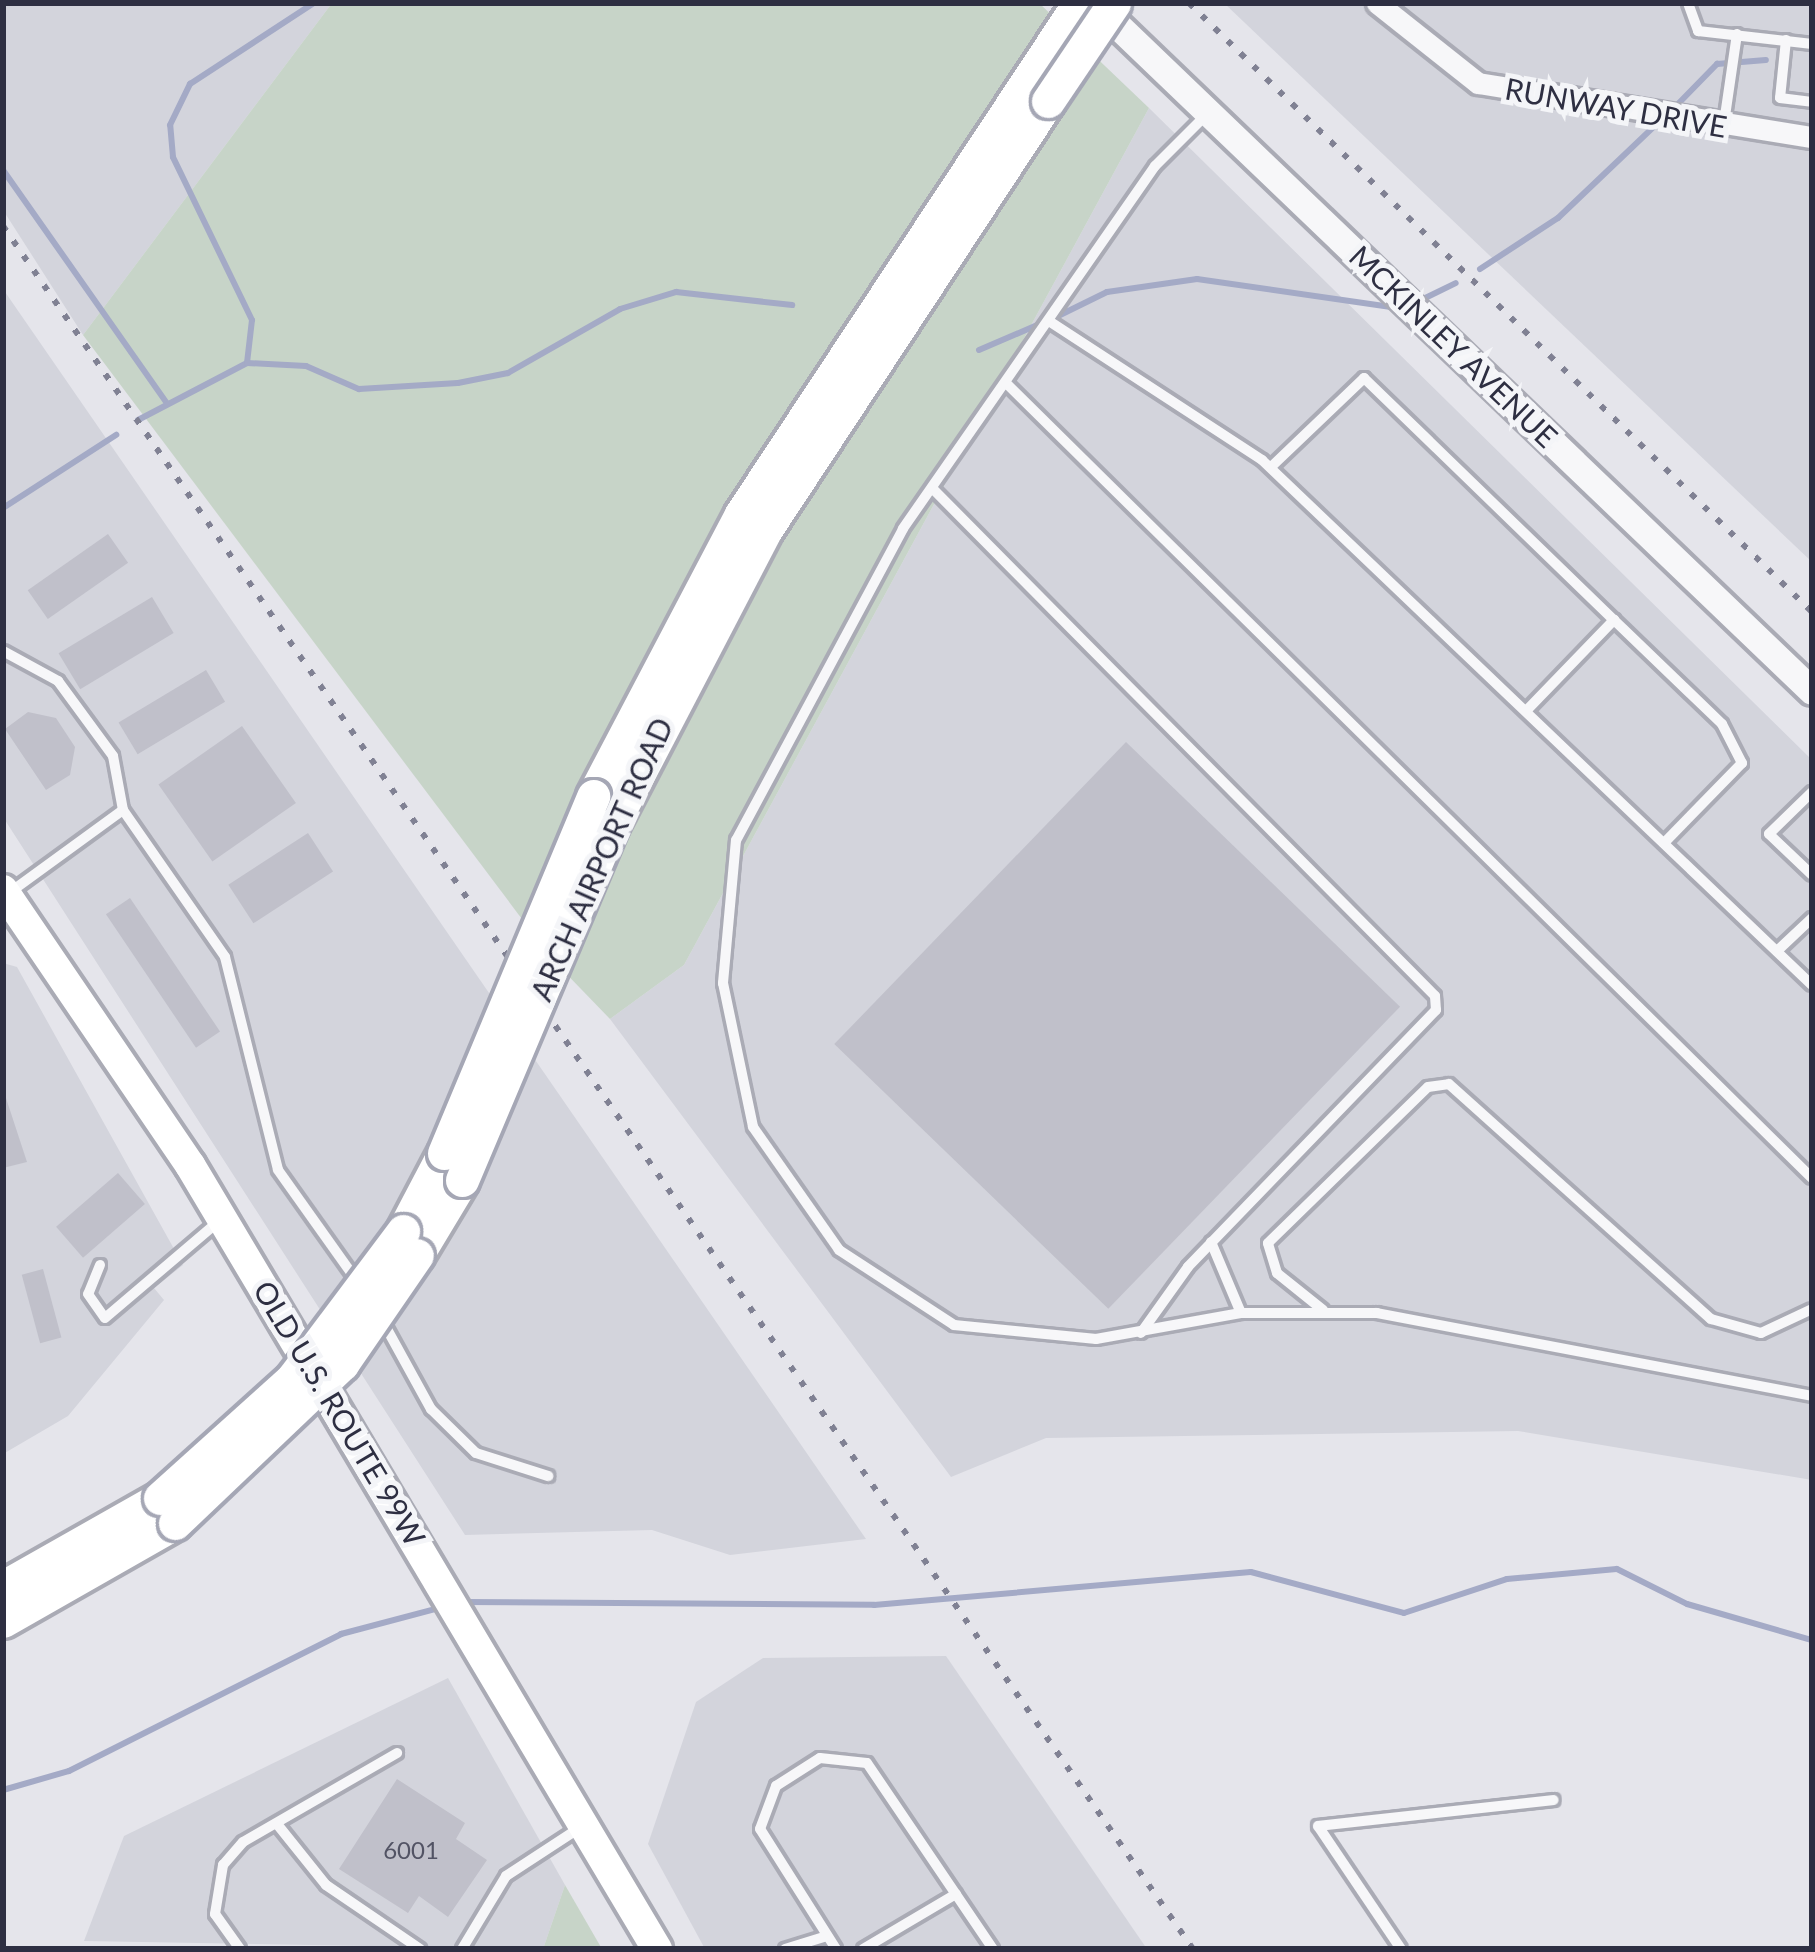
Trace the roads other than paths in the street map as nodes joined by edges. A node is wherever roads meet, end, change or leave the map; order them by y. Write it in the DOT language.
graph roads {
  1 [pos="1079,3"];
  2 [pos="1094,3"];
  3 [pos="1114,3"];
  4 [pos="1377,3"];
  5 [pos="1688,3"];
  6 [pos="1737,34"];
  7 [pos="1786,40"];
  8 [pos="1812,44"];
  9 [pos="1037,92"];
  10 [pos="1812,102"];
  11 [pos="1209,112"];
  12 [pos="1723,126"];
  13 [pos="1812,137"];
  14 [pos="1052,323"];
  15 [pos="1008,385"];
  16 [pos="1271,467"];
  17 [pos="932,488"];
  18 [pos="1614,620"];
  19 [pos="3,651"];
  20 [pos="1812,691"];
  21 [pos="1526,711"];
  22 [pos="1812,792"];
  23 [pos="124,810"];
  24 [pos="1664,843"];
  25 [pos="1812,875"];
  26 [pos="5,893"];
  27 [pos="1812,918"];
  28 [pos="1777,951"];
  29 [pos="1812,985"];
  30 [pos="453,1167"];
  31 [pos="1812,1178"];
  32 [pos="222,1218"];
  33 [pos="1211,1242"];
  34 [pos="100,1265"];
  35 [pos="1812,1309"];
  36 [pos="1323,1310"];
  37 [pos="1241,1313"];
  38 [pos="1142,1333"];
  39 [pos="1812,1396"];
  40 [pos="548,1476"];
  41 [pos="168,1510"];
  42 [pos="3,1587"];
  43 [pos="3,1622"];
  44 [pos="397,1754"];
  45 [pos="1555,1800"];
  46 [pos="277,1824"];
  47 [pos="584,1825"];
  48 [pos="956,1894"];
  49 [pos="827,1936"];
  50 [pos="241,1949"];
  51 [pos="420,1949"];
  52 [pos="462,1949"];
  53 [pos="657,1949"];
  54 [pos="784,1949"];
  55 [pos="836,1949"];
  56 [pos="863,1949"];
  57 [pos="993,1949"];
  58 [pos="1401,1949"];
  1 -- 9 [label="main road, ARCH AIRPORT ROAD"];
  2 -- 11 [label="street, MCKINLEY AVENUE"];
  3 -- 9 [label="main road, ARCH AIRPORT ROAD, bridge"];
  4 -- 12 [label="street, RUNWAY DRIVE"];
  5 -- 6 [label="lane"];
  6 -- 7 [label="lane"];
  6 -- 12 [label="lane"];
  7 -- 8 [label="lane"];
  7 -- 10 [label="lane"];
  9 -- 30 [label="main road, ARCH AIRPORT ROAD, bridge"];
  9 -- 30 [label="main road, ARCH AIRPORT ROAD, bridge"];
  11 -- 14 [label="lane"];
  11 -- 20 [label="street, MCKINLEY AVENUE"];
  12 -- 13 [label="street, RUNWAY DRIVE"];
  14 -- 15 [label="lane"];
  14 -- 16 [label="lane"];
  15 -- 17 [label="lane"];
  15 -- 31 [label="lane"];
  16 -- 18 [label="lane"];
  16 -- 21 [label="lane"];
  17 -- 33 [label="lane"];
  17 -- 38 [label="lane"];
  18 -- 21 [label="lane"];
  18 -- 24 [label="lane"];
  19 -- 23 [label="lane"];
  21 -- 24 [label="lane"];
  22 -- 25 [label="lane"];
  23 -- 26 [label="lane"];
  23 -- 40 [label="lane"];
  24 -- 28 [label="lane"];
  26 -- 32 [label="main road, OLD U.S. ROUTE 99W"];
  27 -- 28 [label="lane"];
  28 -- 29 [label="lane"];
  30 -- 41 [label="main road, ARCH AIRPORT ROAD, bridge"];
  32 -- 34 [label="lane"];
  32 -- 47 [label="main road, OLD U.S. ROUTE 99W"];
  33 -- 37 [label="lane"];
  33 -- 38 [label="lane"];
  35 -- 36 [label="lane"];
  36 -- 37 [label="lane"];
  36 -- 39 [label="lane"];
  37 -- 38 [label="lane"];
  41 -- 42 [label="main road, ARCH AIRPORT ROAD"];
  41 -- 43 [label="main road, ARCH AIRPORT ROAD"];
  44 -- 46 [label="lane"];
  45 -- 58 [label="lane"];
  46 -- 50 [label="lane"];
  46 -- 51 [label="lane"];
  47 -- 52 [label="lane"];
  47 -- 53 [label="main road, OLD U.S. ROUTE 99W"];
  48 -- 49 [label="lane"];
  48 -- 56 [label="lane"];
  48 -- 57 [label="lane"];
  49 -- 54 [label="lane"];
  49 -- 55 [label="lane"];
}
